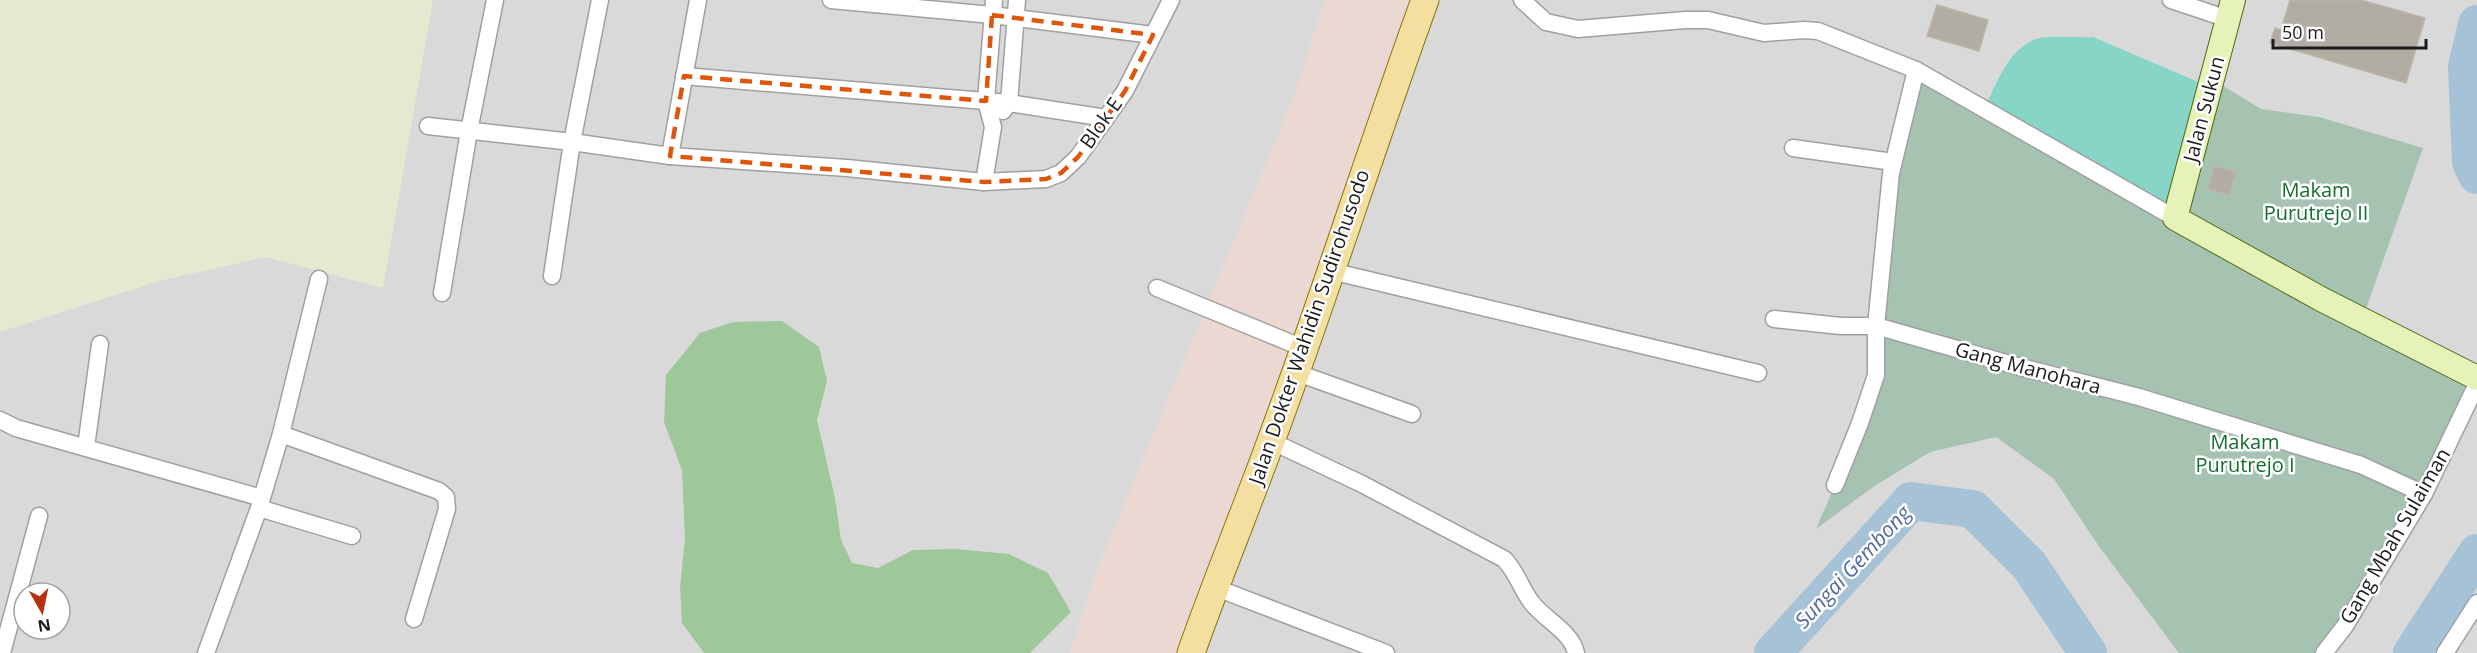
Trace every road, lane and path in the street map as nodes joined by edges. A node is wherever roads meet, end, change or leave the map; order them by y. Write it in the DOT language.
graph roads {
  1 [pos="495,0"];
  2 [pos="600,0"];
  3 [pos="698,0"];
  4 [pos="831,0"];
  5 [pos="1017,0"];
  6 [pos="1171,0"];
  7 [pos="1425,0"];
  8 [pos="1522,0"];
  9 [pos="2171,0"];
  10 [pos="993,7"];
  11 [pos="2230,9"];
  12 [pos="1015,18"];
  13 [pos="1153,35"];
  14 [pos="1916,70"];
  15 [pos="684,76"];
  16 [pos="986,101"];
  17 [pos="1009,103"];
  18 [pos="1106,118"];
  19 [pos="428,126"];
  20 [pos="993,127"];
  21 [pos="469,131"];
  22 [pos="572,142"];
  23 [pos="1793,148"];
  24 [pos="670,156"];
  25 [pos="1893,162"];
  26 [pos="984,182"];
  27 [pos="2175,218"];
  28 [pos="1331,271"];
  29 [pos="552,276"];
  30 [pos="319,279"];
  31 [pos="1157,288"];
  32 [pos="442,293"];
  33 [pos="1774,319"];
  34 [pos="1876,326"];
  35 [pos="100,345"];
  36 [pos="1299,360"];
  37 [pos="1758,373"];
  38 [pos="2477,378"];
  39 [pos="2477,384"];
  40 [pos="1412,414"];
  41 [pos="0,420"];
  42 [pos="280,434"];
  43 [pos="1272,441"];
  44 [pos="86,447"];
  45 [pos="1834,485"];
  46 [pos="2424,494"];
  47 [pos="260,503"];
  48 [pos="39,516"];
  49 [pos="352,536"];
  50 [pos="1214,587"];
  51 [pos="2477,603"];
  52 [pos="414,619"];
  53 [pos="2,653"];
  54 [pos="206,653"];
  55 [pos="1191,653"];
  56 [pos="1386,653"];
  57 [pos="1576,653"];
  58 [pos="2324,653"];
  59 [pos="2445,653"];
  1 -- 21 [label="street"];
  2 -- 22 [label="street"];
  3 -- 15 [label="street"];
  4 -- 10 [label="street"];
  5 -- 12 [label="street"];
  6 -- 13 [label="street, Blok E"];
  7 -- 28 [label="main road, Jalan Dokter Wahidin Sudirohusodo"];
  8 -- 14 [label="street"];
  9 -- 11 [label="street"];
  10 -- 12 [label="street"];
  10 -- 16 [label="street"];
  11 -- 27 [label="street, Jalan Sukun"];
  12 -- 13 [label="street"];
  12 -- 17 [label="street"];
  13 -- 18 [label="street, Blok E"];
  14 -- 25 [label="street"];
  14 -- 27 [label="street"];
  15 -- 16 [label="street"];
  15 -- 24 [label="street"];
  16 -- 17 [label="street"];
  16 -- 20 [label="street"];
  17 -- 18 [label="street"];
  17 -- 20 [label="street"];
  18 -- 26 [label="street, Blok E"];
  19 -- 21 [label="street, Blok E"];
  20 -- 26 [label="street"];
  21 -- 22 [label="street, Blok E"];
  21 -- 32 [label="street"];
  22 -- 24 [label="street, Blok E"];
  22 -- 29 [label="street"];
  23 -- 25 [label="street"];
  24 -- 26 [label="street, Blok E"];
  25 -- 34 [label="street"];
  27 -- 38 [label="street"];
  28 -- 36 [label="main road, Jalan Dokter Wahidin Sudirohusodo"];
  28 -- 37 [label="street"];
  30 -- 42 [label="street"];
  31 -- 36 [label="street"];
  33 -- 34 [label="street, Gang Manohara"];
  34 -- 45 [label="street"];
  34 -- 46 [label="street, Gang Manohara"];
  35 -- 44 [label="street"];
  36 -- 40 [label="street"];
  36 -- 43 [label="main road, Jalan Dokter Wahidin Sudirohusodo"];
  39 -- 46 [label="street, Gang Mbah Sulaiman"];
  41 -- 44 [label="street"];
  42 -- 47 [label="street"];
  42 -- 52 [label="street"];
  43 -- 50 [label="main road, Jalan Dokter Wahidin Sudirohusodo"];
  43 -- 57 [label="street"];
  44 -- 47 [label="street"];
  46 -- 58 [label="street, Gang Mbah Sulaiman"];
  47 -- 49 [label="street"];
  47 -- 54 [label="street"];
  48 -- 53 [label="street"];
  50 -- 55 [label="main road, Jalan Dokter Wahidin Sudirohusodo"];
  50 -- 56 [label="street"];
  51 -- 59 [label="street"];
}
